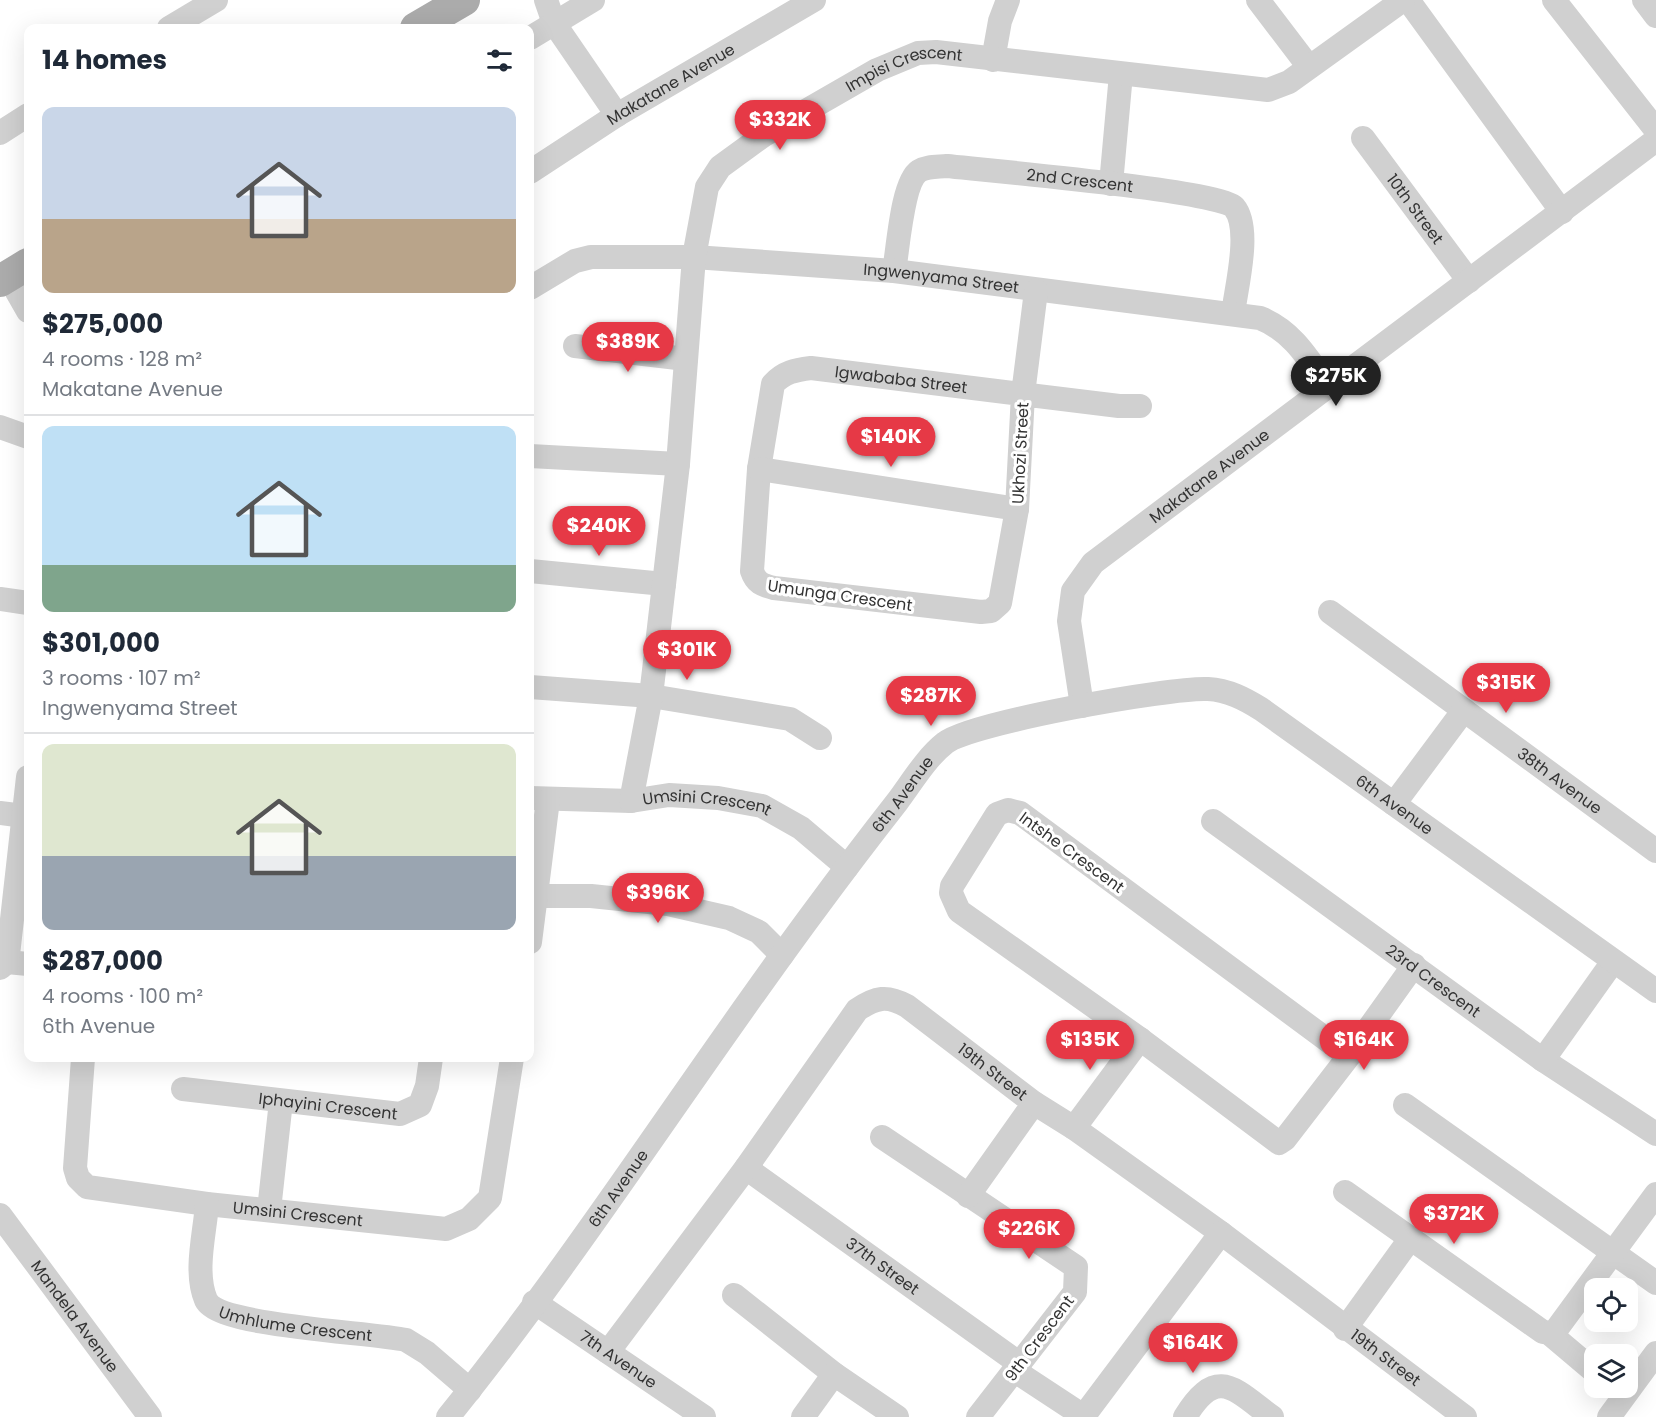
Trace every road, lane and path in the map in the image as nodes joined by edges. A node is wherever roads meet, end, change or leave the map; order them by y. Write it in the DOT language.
graph roads {
  1 [pos="216,0"];
  2 [pos="464,0"];
  3 [pos="546,0"];
  4 [pos="592,0"];
  5 [pos="814,0"];
  6 [pos="1008,0"];
  7 [pos="1258,0"];
  8 [pos="1405,0"];
  9 [pos="1554,0"];
  10 [pos="1644,0"];
  11 [pos="1656,16"];
  12 [pos="554,23"];
  13 [pos="176,24"];
  14 [pos="423,24"];
  15 [pos="534,36"];
  16 [pos="993,60"];
  17 [pos="1309,67"];
  18 [pos="1121,74"];
  19 [pos="617,115"];
  20 [pos="24,118"];
  21 [pos="1656,130"];
  22 [pos="0,133"];
  23 [pos="1363,138"];
  24 [pos="1656,140"];
  25 [pos="534,169"];
  26 [pos="1112,184"];
  27 [pos="1562,212"];
  28 [pos="694,257"];
  29 [pos="894,271"];
  30 [pos="12,274"];
  31 [pos="1469,282"];
  32 [pos="534,286"];
  33 [pos="1036,291"];
  34 [pos="24,302"];
  35 [pos="1233,314"];
  36 [pos="575,346"];
  37 [pos="686,359"];
  38 [pos="781,376"];
  39 [pos="1328,387"];
  40 [pos="1023,394"];
  41 [pos="1140,406"];
  42 [pos="0,427"];
  43 [pos="24,436"];
  44 [pos="534,456"];
  45 [pos="678,464"];
  46 [pos="759,469"];
  47 [pos="1017,509"];
  48 [pos="534,571"];
  49 [pos="664,584"];
  50 [pos="0,599"];
  51 [pos="24,602"];
  52 [pos="991,611"];
  53 [pos="1330,612"];
  54 [pos="534,687"];
  55 [pos="651,696"];
  56 [pos="1082,706"];
  57 [pos="1464,710"];
  58 [pos="820,738"];
  59 [pos="539,799"];
  60 [pos="631,801"];
  61 [pos="1394,804"];
  62 [pos="0,813"];
  63 [pos="24,816"];
  64 [pos="1213,821"];
  65 [pos="1656,851"];
  66 [pos="847,867"];
  67 [pos="537,896"];
  68 [pos="534,916"];
  69 [pos="782,955"];
  70 [pos="1612,963"];
  71 [pos="12,965"];
  72 [pos="1414,965"];
  73 [pos="1656,991"];
  74 [pos="1140,1039"];
  75 [pos="1349,1056"];
  76 [pos="1544,1060"];
  77 [pos="83,1062"];
  78 [pos="430,1062"];
  79 [pos="511,1062"];
  80 [pos="183,1089"];
  81 [pos="281,1101"];
  82 [pos="1034,1103"];
  83 [pos="1405,1105"];
  84 [pos="1074,1128"];
  85 [pos="1656,1134"];
  86 [pos="882,1137"];
  87 [pos="746,1168"];
  88 [pos="1345,1192"];
  89 [pos="1656,1194"];
  90 [pos="968,1196"];
  91 [pos="207,1204"];
  92 [pos="268,1210"];
  93 [pos="0,1215"];
  94 [pos="1221,1233"];
  95 [pos="1410,1239"];
  96 [pos="1613,1251"];
  97 [pos="1656,1283"];
  98 [pos="734,1295"];
  99 [pos="534,1302"];
  100 [pos="1345,1329"];
  101 [pos="1549,1333"];
  102 [pos="608,1352"];
  103 [pos="1656,1353"];
  104 [pos="1584,1363"];
  105 [pos="1018,1367"];
  106 [pos="1638,1372"];
  107 [pos="834,1374"];
  108 [pos="470,1390"];
  109 [pos="1617,1398"];
  110 [pos="150,1417"];
  111 [pos="448,1417"];
  112 [pos="704,1417"];
  113 [pos="803,1417"];
  114 [pos="897,1417"];
  115 [pos="978,1417"];
  116 [pos="1084,1417"];
  117 [pos="1185,1417"];
  118 [pos="1272,1417"];
  119 [pos="1465,1417"];
  120 [pos="1609,1417"];
  1 -- 13 [label="street"];
  2 -- 14 [label="main road"];
  3 -- 12 [label="street"];
  4 -- 12 [label="street"];
  5 -- 19 [label="street, Makatane Avenue"];
  6 -- 16 [label="street"];
  7 -- 17 [label="street"];
  8 -- 17 [label="street, Impisi Crescent"];
  8 -- 27 [label="street"];
  9 -- 21 [label="street"];
  10 -- 11 [label="street"];
  12 -- 15 [label="street"];
  12 -- 19 [label="street"];
  16 -- 18 [label="street, Impisi Crescent"];
  16 -- 28 [label="street, Impisi Crescent"];
  17 -- 18 [label="street, Impisi Crescent"];
  18 -- 26 [label="street"];
  19 -- 25 [label="street, Makatane Avenue"];
  20 -- 22 [label="street"];
  23 -- 31 [label="street, 10th Street"];
  24 -- 27 [label="street, Makatane Avenue"];
  26 -- 29 [label="street, 2nd Crescent"];
  26 -- 35 [label="street, 2nd Crescent"];
  27 -- 31 [label="street, Makatane Avenue"];
  28 -- 29 [label="street, Ingwenyama Street"];
  28 -- 32 [label="street, Ingwenyama Street"];
  28 -- 37 [label="street, Impisi Crescent"];
  29 -- 33 [label="street, Ingwenyama Street"];
  30 -- 34 [label="street"];
  31 -- 39 [label="street, Makatane Avenue"];
  33 -- 35 [label="street, Ingwenyama Street"];
  33 -- 40 [label="street, Ukhozi Street"];
  35 -- 39 [label="street, Ingwenyama Street"];
  36 -- 37 [label="street"];
  37 -- 45 [label="street, Impisi Crescent"];
  38 -- 40 [label="street, Igwababa Street"];
  38 -- 46 [label="street, Umunga Crescent"];
  39 -- 56 [label="street, Makatane Avenue"];
  40 -- 41 [label="street, Igwababa Street"];
  40 -- 47 [label="street, Ukhozi Street"];
  42 -- 43 [label="street"];
  44 -- 45 [label="street"];
  45 -- 49 [label="street, Impisi Crescent"];
  46 -- 47 [label="street"];
  46 -- 52 [label="street, Umunga Crescent"];
  47 -- 52 [label="street, Ukhozi Street"];
  48 -- 49 [label="street"];
  49 -- 55 [label="street, Impisi Crescent"];
  50 -- 51 [label="street"];
  53 -- 57 [label="street, 38th Avenue"];
  54 -- 55 [label="street"];
  55 -- 58 [label="street"];
  55 -- 60 [label="street, Impisi Crescent"];
  56 -- 61 [label="street, 6th Avenue"];
  56 -- 66 [label="street, 6th Avenue"];
  57 -- 61 [label="street"];
  57 -- 65 [label="street, 38th Avenue"];
  59 -- 60 [label="street, Umsini Crescent"];
  59 -- 67 [label="street, Umsini Crescent"];
  60 -- 66 [label="street, Umsini Crescent"];
  61 -- 70 [label="street, 6th Avenue"];
  62 -- 63 [label="street"];
  63 -- 71 [label="street"];
  64 -- 72 [label="street, 23rd Crescent"];
  66 -- 69 [label="street, 6th Avenue"];
  67 -- 68 [label="street, Umsini Crescent"];
  67 -- 69 [label="street"];
  69 -- 99 [label="street, 6th Avenue"];
  70 -- 73 [label="street, 6th Avenue"];
  70 -- 76 [label="street"];
  72 -- 75 [label="street"];
  72 -- 76 [label="street, 23rd Crescent"];
  74 -- 75 [label="street, Intshe Crescent"];
  74 -- 75 [label="street, Intshe Crescent"];
  74 -- 84 [label="street"];
  76 -- 85 [label="street, 23rd Crescent"];
  77 -- 91 [label="street, Umsini Crescent"];
  78 -- 81 [label="street, Iphayini Crescent"];
  79 -- 92 [label="street, Umsini Crescent"];
  80 -- 81 [label="street, Iphayini Crescent"];
  81 -- 92 [label="street"];
  82 -- 84 [label="street, 19th Street"];
  82 -- 87 [label="street, 19th Street"];
  82 -- 90 [label="street"];
  83 -- 96 [label="street"];
  84 -- 94 [label="street, 19th Street"];
  86 -- 90 [label="street, 9th Crescent"];
  87 -- 102 [label="street, 19th Street"];
  87 -- 105 [label="street, 37th Street"];
  88 -- 95 [label="street"];
  89 -- 96 [label="street"];
  90 -- 105 [label="street, 9th Crescent"];
  91 -- 92 [label="street, Umsini Crescent"];
  91 -- 108 [label="street, Umhlume Crescent"];
  93 -- 110 [label="street, Mandela Avenue"];
  94 -- 100 [label="street, 19th Street"];
  94 -- 116 [label="street"];
  95 -- 100 [label="street"];
  95 -- 101 [label="street"];
  96 -- 97 [label="street"];
  96 -- 101 [label="street"];
  98 -- 107 [label="street"];
  99 -- 102 [label="street, 7th Avenue"];
  99 -- 108 [label="street, 6th Avenue"];
  100 -- 119 [label="street, 19th Street"];
  101 -- 104 [label="street"];
  102 -- 112 [label="street, 7th Avenue"];
  103 -- 106 [label="street"];
  105 -- 115 [label="street, 9th Crescent"];
  105 -- 116 [label="street, 37th Street"];
  107 -- 113 [label="street"];
  107 -- 114 [label="street"];
  108 -- 111 [label="street, 6th Avenue"];
  109 -- 120 [label="street"];
  117 -- 118 [label="street"];
}
